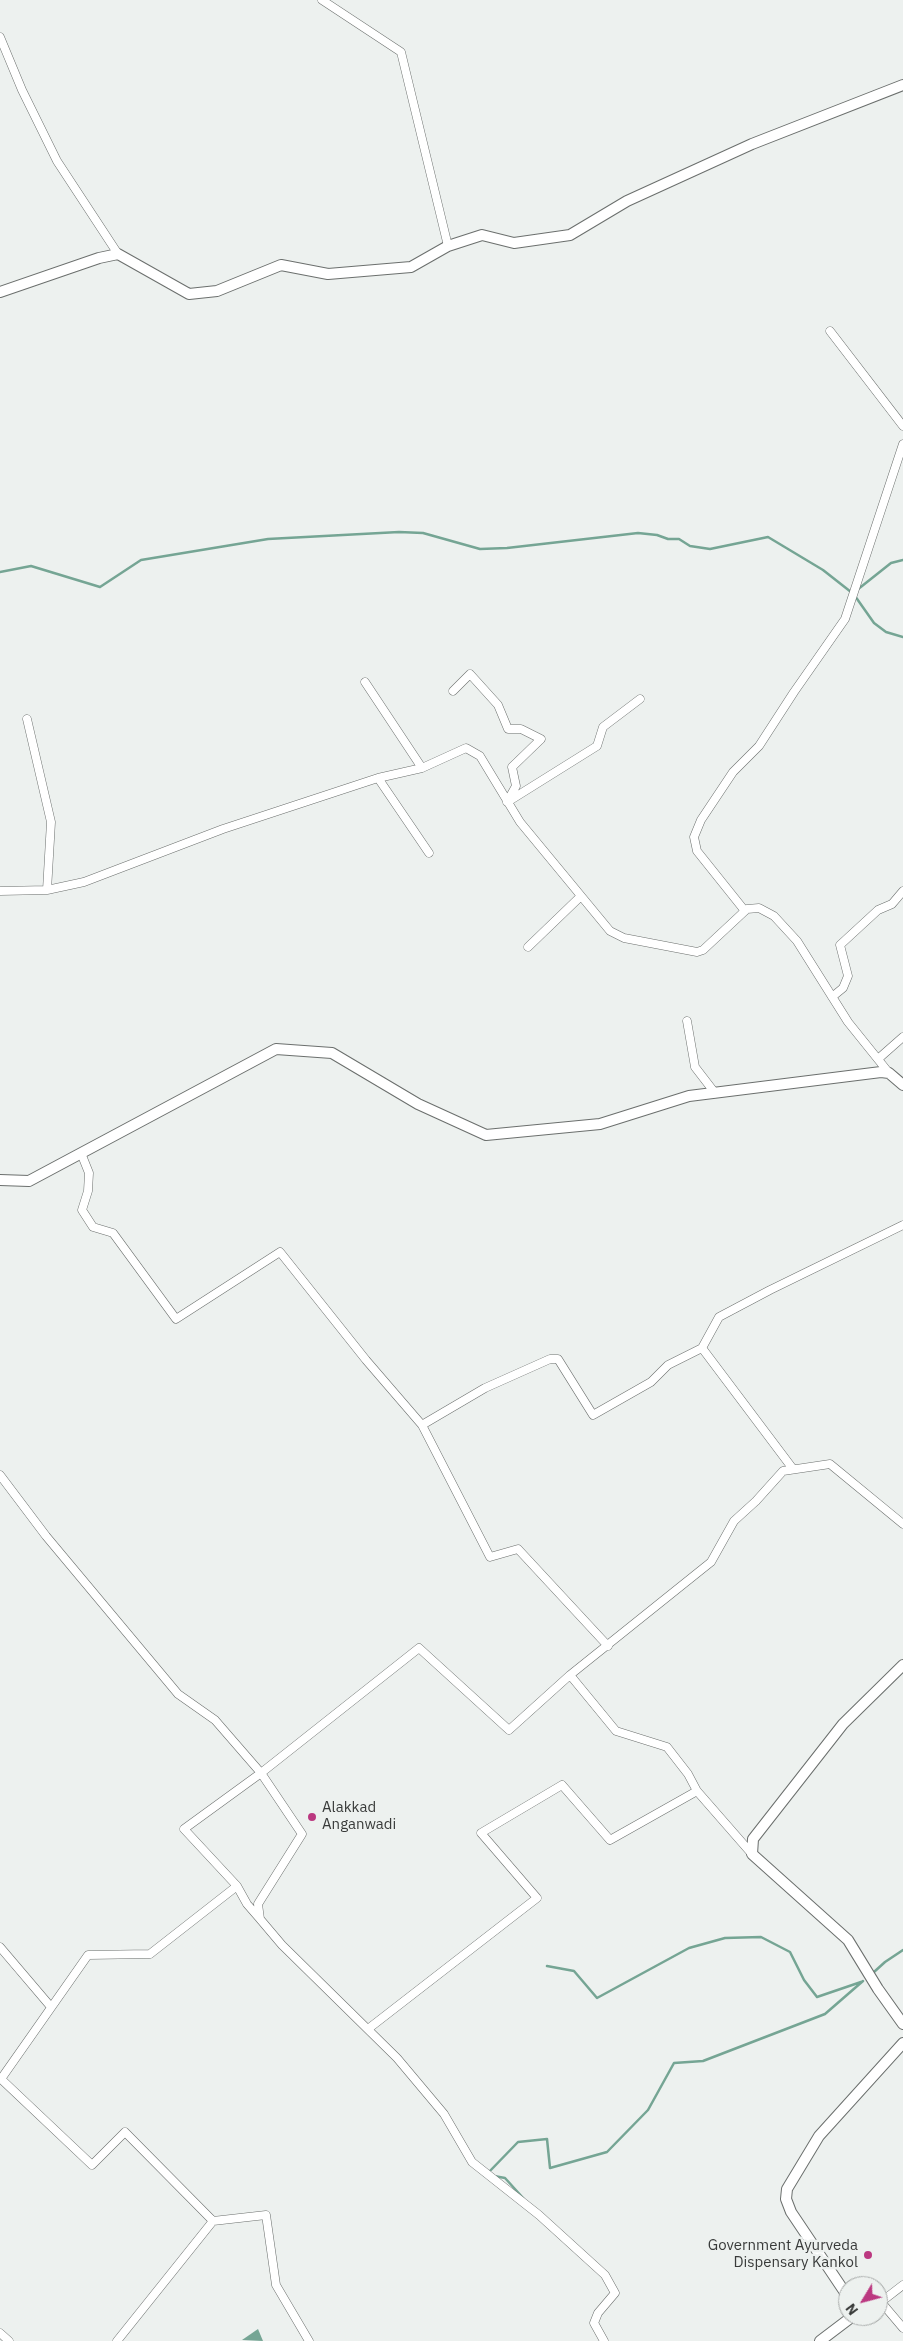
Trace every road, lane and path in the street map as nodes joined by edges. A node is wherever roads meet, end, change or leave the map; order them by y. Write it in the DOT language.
graph roads {
  1 [pos="322,0"];
  2 [pos="0,37"];
  3 [pos="903,85"];
  4 [pos="448,246"];
  5 [pos="118,254"];
  6 [pos="0,292"];
  7 [pos="830,331"];
  8 [pos="903,426"];
  9 [pos="903,444"];
  10 [pos="365,682"];
  11 [pos="453,691"];
  12 [pos="640,699"];
  13 [pos="27,720"];
  14 [pos="422,768"];
  15 [pos="378,778"];
  16 [pos="507,802"];
  17 [pos="429,853"];
  18 [pos="47,890"];
  19 [pos="903,891"];
  20 [pos="0,892"];
  21 [pos="581,896"];
  22 [pos="745,911"];
  23 [pos="528,947"];
  24 [pos="832,997"];
  25 [pos="686,1021"];
  26 [pos="903,1037"];
  27 [pos="878,1059"];
  28 [pos="889,1073"];
  29 [pos="903,1085"];
  30 [pos="715,1093"];
  31 [pos="81,1153"];
  32 [pos="0,1180"];
  33 [pos="903,1225"];
  34 [pos="702,1348"];
  35 [pos="422,1425"];
  36 [pos="793,1469"];
  37 [pos="0,1475"];
  38 [pos="903,1524"];
  39 [pos="608,1646"];
  40 [pos="903,1665"];
  41 [pos="570,1675"];
  42 [pos="261,1773"];
  43 [pos="697,1791"];
  44 [pos="752,1854"];
  45 [pos="237,1886"];
  46 [pos="260,1919"];
  47 [pos="0,1947"];
  48 [pos="52,2007"];
  49 [pos="903,2024"];
  50 [pos="368,2029"];
  51 [pos="903,2043"];
  52 [pos="213,2220"];
  53 [pos="838,2282"];
  54 [pos="903,2285"];
  55 [pos="888,2296"];
  56 [pos="888,2312"];
  57 [pos="840,2326"];
  58 [pos="903,2328"];
  59 [pos="0,2333"];
  60 [pos="8,2341"];
  61 [pos="117,2341"];
  62 [pos="309,2341"];
  63 [pos="604,2341"];
  64 [pos="820,2341"];
  1 -- 4 [label="street"];
  2 -- 5 [label="street"];
  3 -- 4 [label="street"];
  4 -- 5 [label="street"];
  5 -- 6 [label="street"];
  7 -- 8 [label="street"];
  9 -- 22 [label="street"];
  10 -- 14 [label="street"];
  11 -- 16 [label="street"];
  12 -- 16 [label="street"];
  13 -- 18 [label="street"];
  14 -- 15 [label="street"];
  14 -- 16 [label="street"];
  15 -- 17 [label="street"];
  15 -- 18 [label="street"];
  16 -- 21 [label="street"];
  18 -- 20 [label="street"];
  19 -- 24 [label="street"];
  21 -- 22 [label="street"];
  21 -- 23 [label="street"];
  22 -- 24 [label="street"];
  24 -- 27 [label="street"];
  25 -- 30 [label="street"];
  26 -- 27 [label="street"];
  27 -- 28 [label="street"];
  28 -- 29 [label="street"];
  28 -- 30 [label="street"];
  30 -- 31 [label="street"];
  31 -- 32 [label="street"];
  31 -- 35 [label="street"];
  33 -- 34 [label="street"];
  34 -- 35 [label="street"];
  34 -- 36 [label="street"];
  35 -- 39 [label="street"];
  36 -- 38 [label="street"];
  36 -- 39 [label="street"];
  37 -- 42 [label="street"];
  39 -- 41 [label="street"];
  40 -- 44 [label="street"];
  41 -- 42 [label="street"];
  41 -- 43 [label="street"];
  42 -- 45 [label="street"];
  42 -- 46 [label="street"];
  43 -- 44 [label="street"];
  43 -- 50 [label="street"];
  44 -- 49 [label="street"];
  45 -- 46 [label="street"];
  45 -- 48 [label="street"];
  46 -- 50 [label="street"];
  47 -- 48 [label="street"];
  48 -- 52 [label="street"];
  50 -- 63 [label="street"];
  51 -- 53 [label="street"];
  52 -- 61 [label="street"];
  52 -- 62 [label="street"];
  54 -- 55 [label="street"];
  56 -- 58 [label="street"];
  57 -- 64 [label="street"];
  59 -- 60 [label="street"];
}
